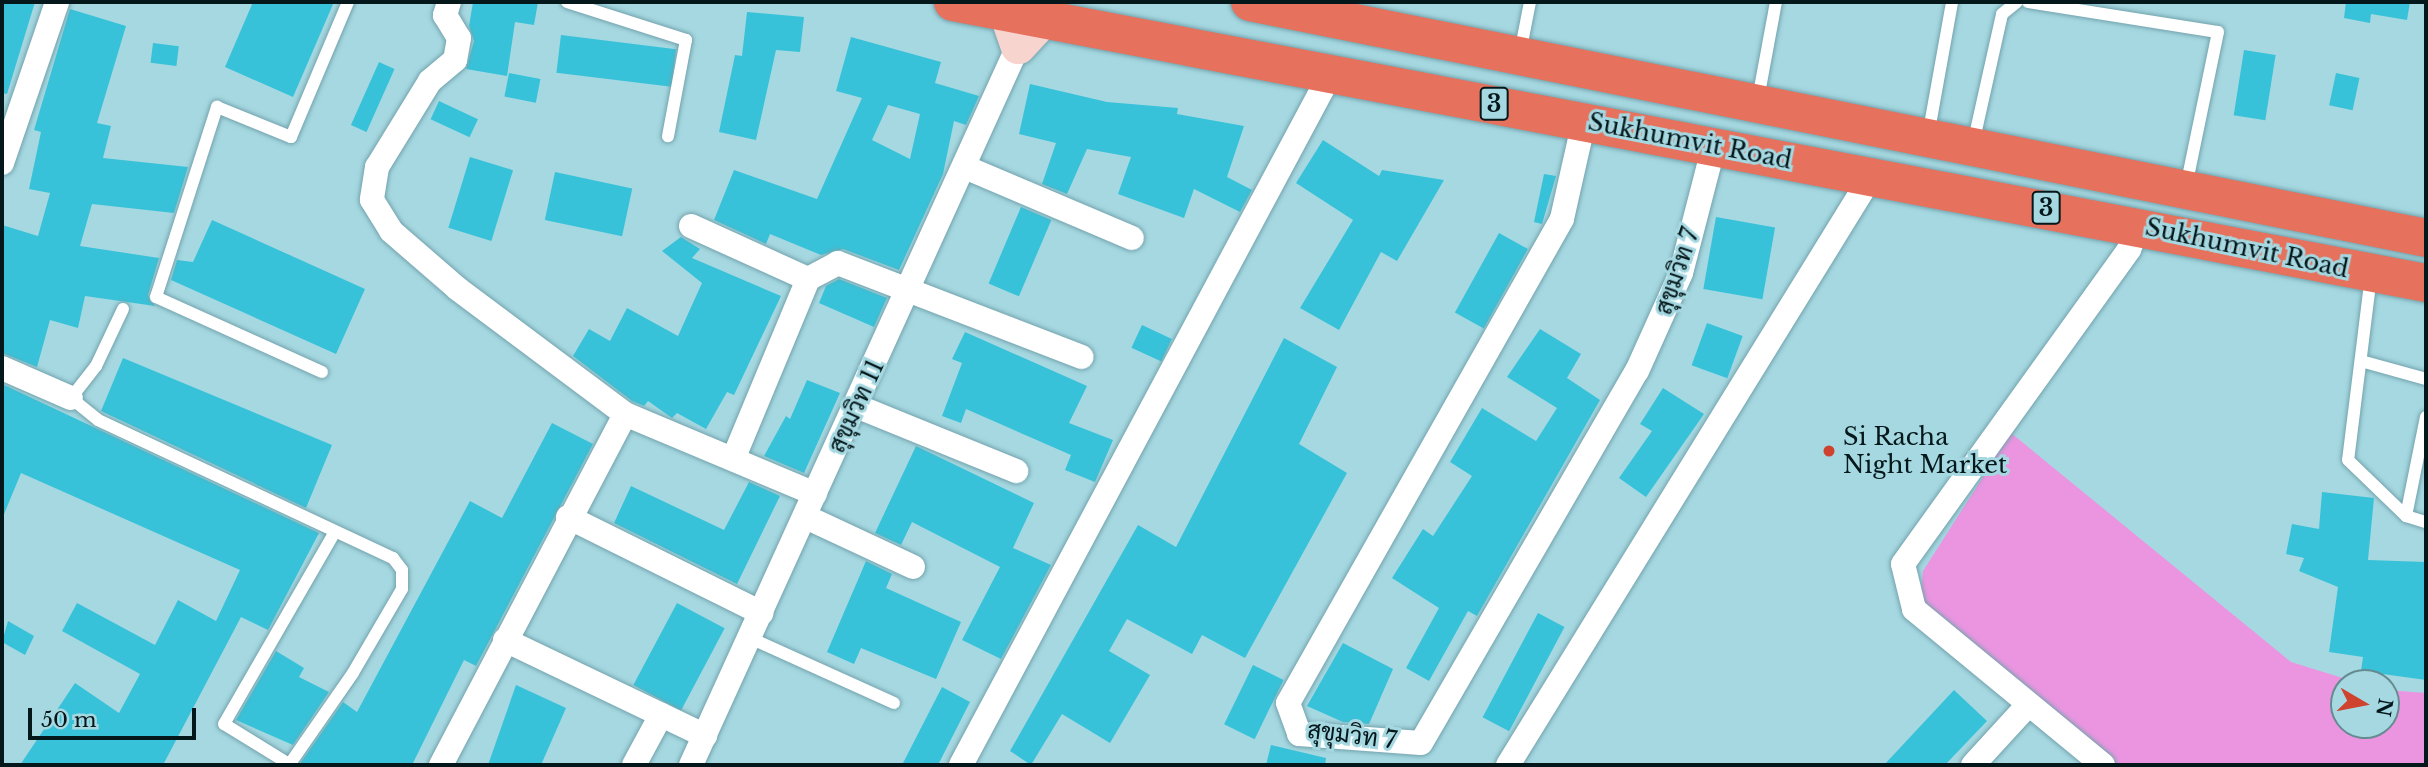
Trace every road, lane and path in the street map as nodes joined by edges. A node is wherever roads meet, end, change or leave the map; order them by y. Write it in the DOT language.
graph roads {
  1 [pos="57,2"];
  2 [pos="348,2"];
  3 [pos="449,2"];
  4 [pos="568,2"];
  5 [pos="953,2"];
  6 [pos="1250,2"];
  7 [pos="1530,2"];
  8 [pos="1776,2"];
  9 [pos="1952,2"];
  10 [pos="2017,2"];
  11 [pos="2028,2"];
  12 [pos="1025,16"];
  13 [pos="1519,56"];
  14 [pos="1331,73"];
  15 [pos="1758,103"];
  16 [pos="1584,121"];
  17 [pos="668,136"];
  18 [pos="1927,139"];
  19 [pos="1714,145"];
  20 [pos="1973,148"];
  21 [pos="2,163"];
  22 [pos="967,167"];
  23 [pos="1871,175"];
  24 [pos="2185,190"];
  25 [pos="2140,225"];
  26 [pos="691,226"];
  27 [pos="1132,238"];
  28 [pos="2426,238"];
  29 [pos="2371,273"];
  30 [pos="808,279"];
  31 [pos="2426,283"];
  32 [pos="909,290"];
  33 [pos="123,309"];
  34 [pos="1081,357"];
  35 [pos="2361,361"];
  36 [pos="2,368"];
  37 [pos="322,372"];
  38 [pos="2426,379"];
  39 [pos="71,398"];
  40 [pos="856,406"];
  41 [pos="625,414"];
  42 [pos="2426,417"];
  43 [pos="734,457"];
  44 [pos="1016,471"];
  45 [pos="811,505"];
  46 [pos="2406,516"];
  47 [pos="568,517"];
  48 [pos="2426,522"];
  49 [pos="335,533"];
  50 [pos="913,567"];
  51 [pos="761,613"];
  52 [pos="750,638"];
  53 [pos="505,640"];
  54 [pos="894,703"];
  55 [pos="2028,705"];
  56 [pos="661,715"];
  57 [pos="705,736"];
  58 [pos="289,765"];
  59 [pos="441,765"];
  60 [pos="634,765"];
  61 [pos="691,765"];
  62 [pos="961,765"];
  63 [pos="1508,765"];
  64 [pos="1973,765"];
  65 [pos="2103,765"];
  1 -- 21 [label="street"];
  2 -- 37 [label="lane"];
  3 -- 41 [label="street"];
  4 -- 17 [label="lane"];
  5 -- 12 [label="highway, Sukhumvit Road / 3"];
  6 -- 13 [label="highway, Sukhumvit Road / 3"];
  7 -- 13 [label="lane"];
  8 -- 15 [label="lane"];
  9 -- 18 [label="lane"];
  10 -- 20 [label="lane"];
  11 -- 24 [label="lane"];
  12 -- 14 [label="highway, Sukhumvit Road / 3"];
  12 -- 22 [label="street, สุขุมวิท 11"];
  13 -- 15 [label="highway, Sukhumvit Road / 3"];
  14 -- 16 [label="highway, Sukhumvit Road / 3"];
  14 -- 62 [label="street"];
  15 -- 18 [label="highway, Sukhumvit Road / 3"];
  16 -- 19 [label="highway, Sukhumvit Road / 3"];
  16 -- 19 [label="street, สุขุมวิท 7"];
  18 -- 20 [label="highway, Sukhumvit Road / 3"];
  19 -- 23 [label="highway, Sukhumvit Road / 3"];
  20 -- 24 [label="highway, Sukhumvit Road / 3"];
  22 -- 27 [label="street"];
  22 -- 32 [label="street, สุขุมวิท 11"];
  23 -- 25 [label="highway, Sukhumvit Road / 3"];
  23 -- 63 [label="street"];
  24 -- 28 [label="highway, Sukhumvit Road / 3"];
  25 -- 29 [label="highway, Sukhumvit Road / 3"];
  25 -- 55 [label="street"];
  26 -- 30 [label="street"];
  29 -- 31 [label="highway, Sukhumvit Road / 3"];
  29 -- 35 [label="lane"];
  30 -- 32 [label="street"];
  30 -- 43 [label="street"];
  32 -- 34 [label="street"];
  32 -- 40 [label="street, สุขุมวิท 11"];
  33 -- 39 [label="lane"];
  35 -- 38 [label="lane"];
  35 -- 46 [label="lane"];
  36 -- 39 [label="street"];
  39 -- 49 [label="lane"];
  40 -- 44 [label="street"];
  40 -- 45 [label="street, สุขุมวิท 11"];
  41 -- 43 [label="street"];
  41 -- 47 [label="street"];
  42 -- 46 [label="lane"];
  43 -- 45 [label="street"];
  45 -- 50 [label="street"];
  45 -- 51 [label="street, สุขุมวิท 11"];
  46 -- 48 [label="lane"];
  47 -- 51 [label="street"];
  47 -- 53 [label="street"];
  49 -- 58 [label="lane"];
  49 -- 58 [label="lane"];
  51 -- 52 [label="street, สุขุมวิท 11"];
  52 -- 54 [label="lane"];
  52 -- 57 [label="street, สุขุมวิท 11"];
  53 -- 56 [label="street"];
  53 -- 59 [label="street"];
  55 -- 64 [label="street"];
  55 -- 65 [label="street"];
  56 -- 57 [label="street"];
  56 -- 60 [label="street"];
  57 -- 61 [label="street, สุขุมวิท 11"];
}
